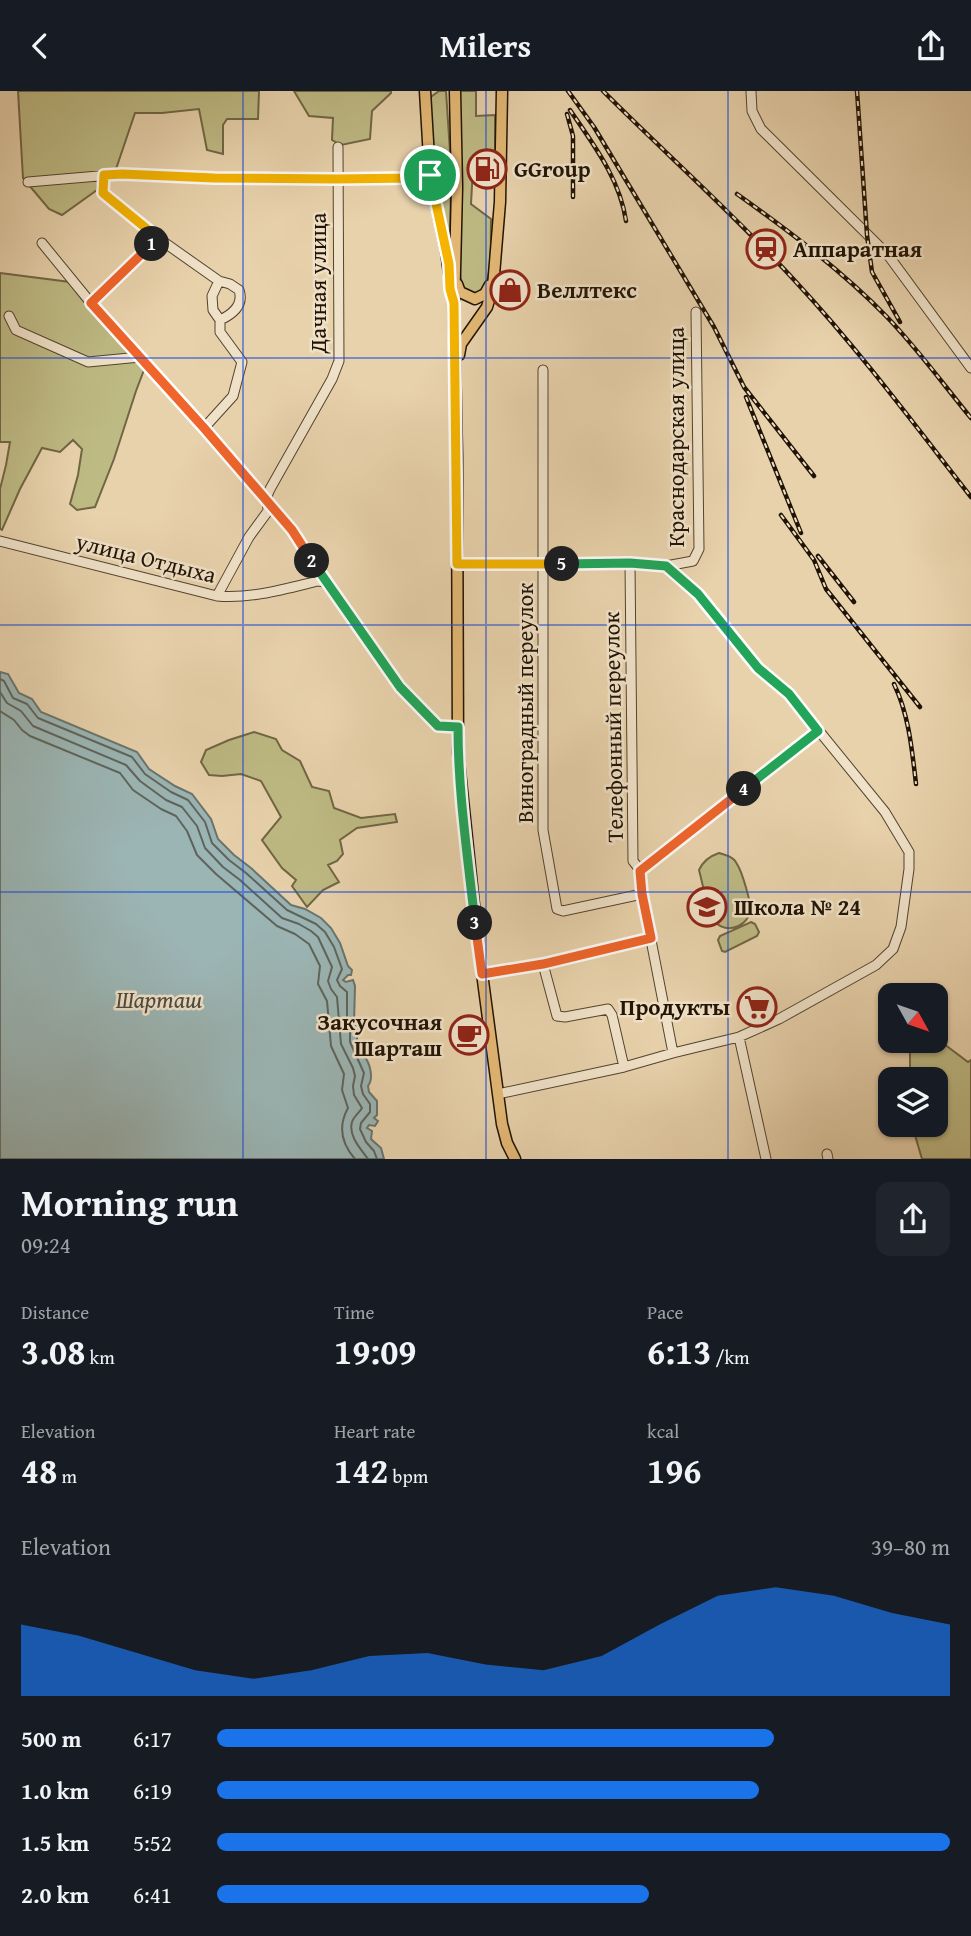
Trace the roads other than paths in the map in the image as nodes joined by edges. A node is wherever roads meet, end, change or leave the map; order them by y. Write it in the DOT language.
graph roads {
  1 [pos="425,91"];
  2 [pos="455,91"];
  3 [pos="502,91"];
  4 [pos="751,91"];
  5 [pos="338,147"];
  6 [pos="104,175"];
  7 [pos="430,175"];
  8 [pos="337,179"];
  9 [pos="28,182"];
  10 [pos="158,238"];
  11 [pos="41,243"];
  12 [pos="456,269"];
  13 [pos="495,272"];
  14 [pos="219,281"];
  15 [pos="91,303"];
  16 [pos="454,308"];
  17 [pos="696,312"];
  18 [pos="482,315"];
  19 [pos="9,316"];
  20 [pos="220,320"];
  21 [pos="140,357"];
  22 [pos="971,367"];
  23 [pos="543,370"];
  24 [pos="455,372"];
  25 [pos="204,428"];
  26 [pos="268,503"];
  27 [pos="0,541"];
  28 [pos="630,563"];
  29 [pos="457,564"];
  30 [pos="544,564"];
  31 [pos="666,566"];
  32 [pos="325,582"];
  33 [pos="217,596"];
  34 [pos="458,727"];
  35 [pos="818,731"];
  36 [pos="640,871"];
  37 [pos="642,894"];
  38 [pos="651,938"];
  39 [pos="543,964"];
  40 [pos="482,974"];
  41 [pos="739,1037"];
  42 [pos="673,1053"];
  43 [pos="624,1067"];
  44 [pos="498,1094"];
  45 [pos="515,1159"];
  46 [pos="766,1159"];
  1 -- 7 [label="main road"];
  2 -- 12 [label="main road"];
  3 -- 13 [label="main road"];
  4 -- 22 [label="street"];
  5 -- 8 [label="street, Дачная улица"];
  6 -- 8 [label="street"];
  6 -- 9 [label="street"];
  6 -- 10 [label="street"];
  7 -- 8 [label="street"];
  7 -- 16 [label="main road"];
  8 -- 26 [label="street, Дачная улица"];
  10 -- 14 [label="street"];
  10 -- 15 [label="street"];
  11 -- 15 [label="street"];
  12 -- 13 [label="main road"];
  12 -- 16 [label="main road"];
  13 -- 18 [label="main road"];
  14 -- 20 [label="street"];
  14 -- 20 [label="street"];
  15 -- 21 [label="street"];
  16 -- 18 [label="main road"];
  16 -- 24 [label="main road"];
  17 -- 31 [label="street, Краснодарская улица"];
  18 -- 24 [label="main road"];
  19 -- 21 [label="street"];
  20 -- 25 [label="street"];
  21 -- 25 [label="street"];
  23 -- 30 [label="street, Виноградный переулок"];
  24 -- 29 [label="main road"];
  25 -- 26 [label="street"];
  26 -- 32 [label="street"];
  26 -- 33 [label="street, Дачная улица"];
  27 -- 33 [label="street, улица Отдыха"];
  28 -- 30 [label="street"];
  28 -- 31 [label="street"];
  28 -- 36 [label="street, Телефонный переулок"];
  29 -- 30 [label="street"];
  29 -- 34 [label="main road"];
  30 -- 37 [label="street, Виноградный переулок"];
  31 -- 35 [label="street, Краснодарская улица"];
  32 -- 33 [label="street, улица Отдыха"];
  32 -- 34 [label="street"];
  34 -- 40 [label="main road"];
  35 -- 36 [label="street"];
  35 -- 41 [label="street, Краснодарская улица"];
  36 -- 37 [label="street, Телефонный переулок"];
  37 -- 38 [label="street, Телефонный переулок"];
  38 -- 39 [label="street"];
  38 -- 42 [label="street, Телефонный переулок"];
  39 -- 40 [label="street"];
  39 -- 43 [label="street"];
  40 -- 44 [label="main road"];
  41 -- 42 [label="street"];
  41 -- 46 [label="street"];
  42 -- 43 [label="street"];
  43 -- 44 [label="street"];
  44 -- 45 [label="main road"];
}
